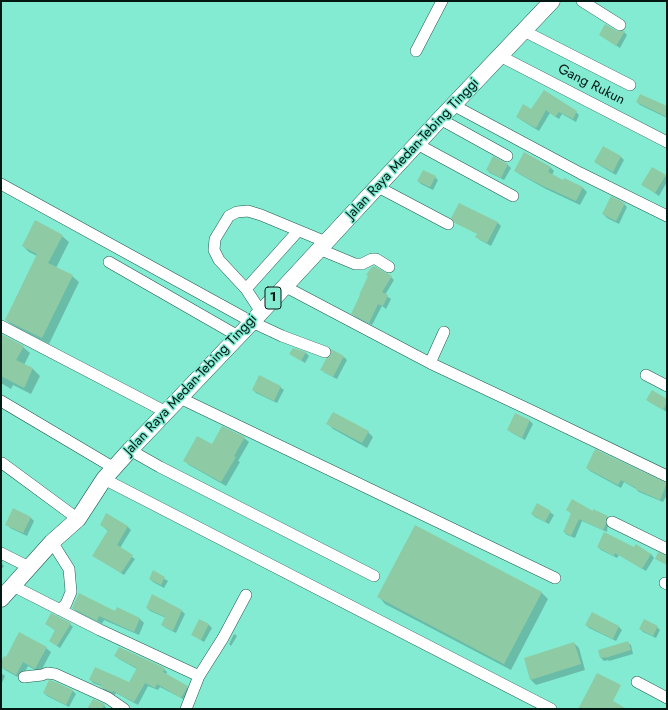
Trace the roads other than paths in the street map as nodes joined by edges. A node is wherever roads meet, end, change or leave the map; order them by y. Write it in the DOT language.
graph roads {
  1 [pos="442,1"];
  2 [pos="582,1"];
  3 [pos="548,2"];
  4 [pos="620,25"];
  5 [pos="524,31"];
  6 [pos="416,51"];
  7 [pos="500,56"];
  8 [pos="630,85"];
  9 [pos="453,105"];
  10 [pos="440,119"];
  11 [pos="667,142"];
  12 [pos="417,144"];
  13 [pos="507,156"];
  14 [pos="1,184"];
  15 [pos="378,187"];
  16 [pos="513,196"];
  17 [pos="667,216"];
  18 [pos="448,224"];
  19 [pos="298,231"];
  20 [pos="322,246"];
  21 [pos="109,262"];
  22 [pos="389,267"];
  23 [pos="284,286"];
  24 [pos="246,289"];
  25 [pos="257,317"];
  26 [pos="1,326"];
  27 [pos="444,332"];
  28 [pos="238,336"];
  29 [pos="325,352"];
  30 [pos="430,363"];
  31 [pos="646,375"];
  32 [pos="667,386"];
  33 [pos="180,398"];
  34 [pos="1,401"];
  35 [pos="166,412"];
  36 [pos="130,450"];
  37 [pos="2,463"];
  38 [pos="109,473"];
  39 [pos="667,476"];
  40 [pos="78,519"];
  41 [pos="612,522"];
  42 [pos="52,542"];
  43 [pos="667,549"];
  44 [pos="1,553"];
  45 [pos="29,567"];
  46 [pos="374,576"];
  47 [pos="555,578"];
  48 [pos="13,586"];
  49 [pos="246,594"];
  50 [pos="1,599"];
  51 [pos="60,610"];
  52 [pos="199,676"];
  53 [pos="24,677"];
  54 [pos="637,682"];
  55 [pos="667,698"];
  56 [pos="124,709"];
  57 [pos="186,709"];
  58 [pos="551,709"];
  1 -- 6 [label="street"];
  2 -- 4 [label="street"];
  3 -- 5 [label="highway, Jalan Raya Medan-Tebing Tinggi / 1"];
  5 -- 7 [label="highway, Jalan Raya Medan-Tebing Tinggi / 1"];
  5 -- 8 [label="street"];
  7 -- 9 [label="highway, Jalan Raya Medan-Tebing Tinggi / 1"];
  7 -- 11 [label="street, Gang Rukun"];
  9 -- 10 [label="highway, Jalan Raya Medan-Tebing Tinggi / 1"];
  9 -- 17 [label="street"];
  10 -- 12 [label="highway, Jalan Raya Medan-Tebing Tinggi / 1"];
  10 -- 13 [label="street"];
  12 -- 15 [label="highway, Jalan Raya Medan-Tebing Tinggi / 1"];
  12 -- 16 [label="street"];
  14 -- 25 [label="street"];
  15 -- 18 [label="street"];
  15 -- 20 [label="highway, Jalan Raya Medan-Tebing Tinggi / 1"];
  19 -- 20 [label="street"];
  19 -- 24 [label="street"];
  19 -- 24 [label="street"];
  20 -- 22 [label="street"];
  20 -- 23 [label="highway, Jalan Raya Medan-Tebing Tinggi / 1"];
  21 -- 28 [label="street"];
  23 -- 25 [label="highway, Jalan Raya Medan-Tebing Tinggi / 1"];
  23 -- 30 [label="street"];
  24 -- 25 [label="street"];
  25 -- 28 [label="highway, Jalan Raya Medan-Tebing Tinggi / 1"];
  25 -- 29 [label="street"];
  26 -- 35 [label="street"];
  27 -- 30 [label="street"];
  28 -- 33 [label="highway, Jalan Raya Medan-Tebing Tinggi / 1"];
  30 -- 39 [label="street"];
  31 -- 32 [label="street"];
  33 -- 35 [label="highway, Jalan Raya Medan-Tebing Tinggi / 1"];
  33 -- 47 [label="street"];
  34 -- 38 [label="street"];
  35 -- 36 [label="highway, Jalan Raya Medan-Tebing Tinggi / 1"];
  36 -- 38 [label="highway, Jalan Raya Medan-Tebing Tinggi / 1"];
  36 -- 46 [label="street"];
  37 -- 40 [label="street"];
  38 -- 40 [label="highway, Jalan Raya Medan-Tebing Tinggi / 1"];
  38 -- 58 [label="street"];
  40 -- 42 [label="highway, Jalan Raya Medan-Tebing Tinggi / 1"];
  41 -- 43 [label="street"];
  42 -- 45 [label="highway, Jalan Raya Medan-Tebing Tinggi / 1"];
  42 -- 51 [label="street"];
  44 -- 45 [label="street"];
  45 -- 48 [label="highway, Jalan Raya Medan-Tebing Tinggi / 1"];
  48 -- 50 [label="highway, Jalan Raya Medan-Tebing Tinggi / 1"];
  48 -- 51 [label="street"];
  49 -- 52 [label="street"];
  51 -- 52 [label="street"];
  52 -- 57 [label="street"];
  53 -- 56 [label="street"];
  54 -- 55 [label="street"];
}
